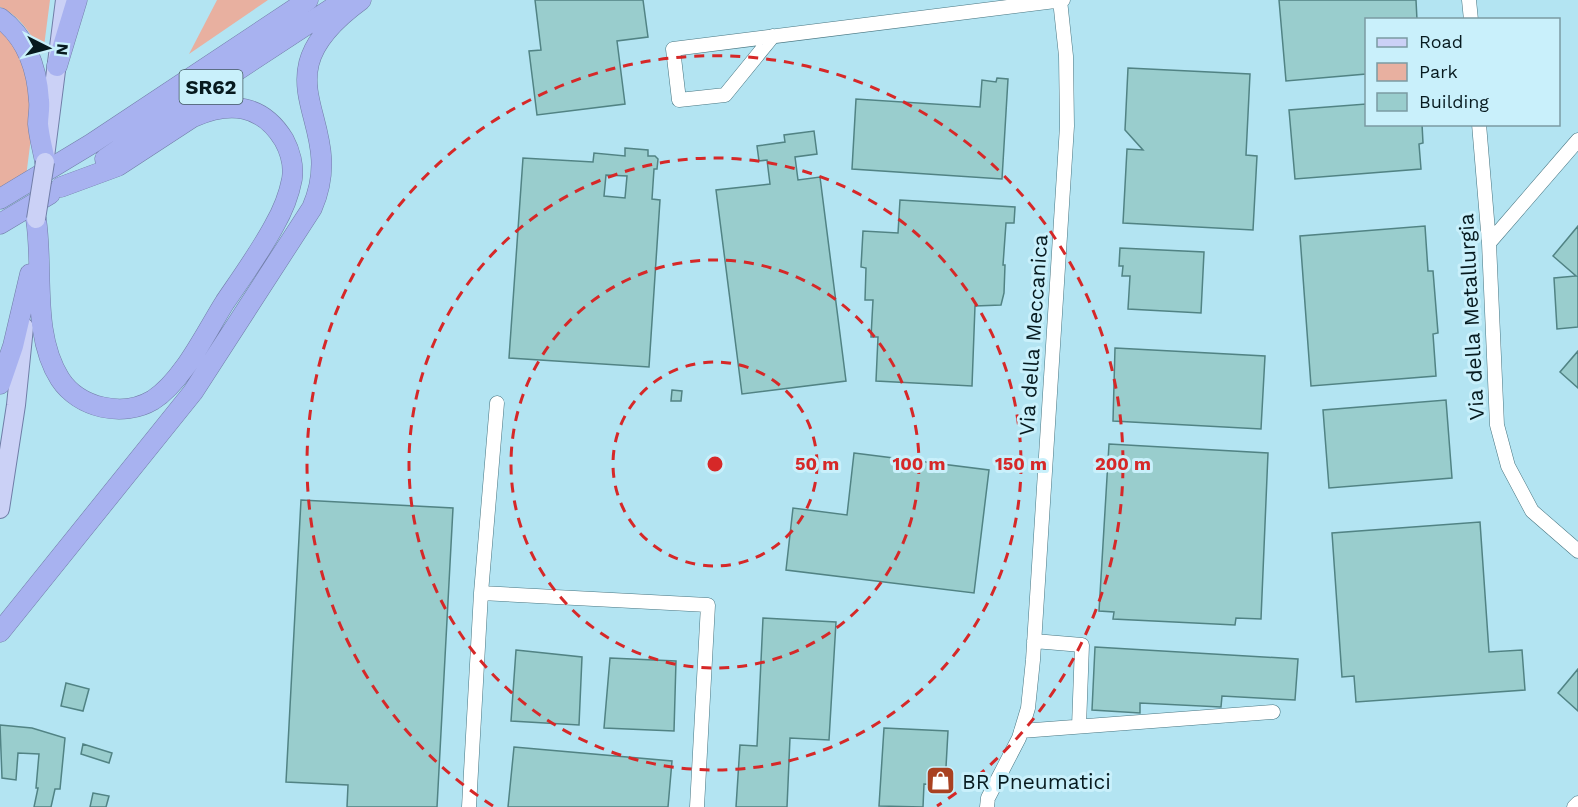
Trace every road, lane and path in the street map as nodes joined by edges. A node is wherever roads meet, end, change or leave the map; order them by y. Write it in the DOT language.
graph roads {
  1 [pos="65,0"];
  2 [pos="77,0"];
  3 [pos="287,0"];
  4 [pos="308,0"];
  5 [pos="345,0"];
  6 [pos="361,0"];
  7 [pos="1061,0"];
  8 [pos="1469,0"];
  9 [pos="0,18"];
  10 [pos="1471,18"];
  11 [pos="773,36"];
  12 [pos="57,66"];
  13 [pos="1479,126"];
  14 [pos="44,128"];
  15 [pos="1578,140"];
  16 [pos="92,144"];
  17 [pos="45,162"];
  18 [pos="61,187"];
  19 [pos="0,198"];
  20 [pos="36,219"];
  21 [pos="0,224"];
  22 [pos="1489,243"];
  23 [pos="35,279"];
  24 [pos="0,384"];
  25 [pos="497,403"];
  26 [pos="0,509"];
  27 [pos="1578,551"];
  28 [pos="481,593"];
  29 [pos="0,632"];
  30 [pos="1034,641"];
  31 [pos="1273,712"];
  32 [pos="1079,726"];
  33 [pos="1021,731"];
  34 [pos="1578,803"];
  35 [pos="469,807"];
  36 [pos="697,807"];
  37 [pos="987,807"];
  38 [pos="1574,807"];
  1 -- 12 [label="main road"];
  2 -- 12 [label="highway"];
  3 -- 16 [label="highway"];
  4 -- 16 [label="highway, SR62"];
  5 -- 18 [label="highway, SR62"];
  6 -- 29 [label="highway"];
  7 -- 11 [label="street, Via della Meccanica"];
  7 -- 30 [label="street, Via della Meccanica"];
  8 -- 10 [label="street"];
  9 -- 14 [label="highway"];
  11 -- 11 [label="street, Via della Meccanica"];
  12 -- 14 [label="main road"];
  13 -- 22 [label="street, Via della Metallurgia"];
  14 -- 17 [label="highway"];
  15 -- 22 [label="street"];
  16 -- 19 [label="highway, SR62"];
  17 -- 20 [label="main road, bridge"];
  18 -- 21 [label="highway, SR62"];
  18 -- 23 [label="highway"];
  20 -- 23 [label="highway"];
  22 -- 27 [label="street, Via della Metallurgia"];
  23 -- 24 [label="highway"];
  23 -- 26 [label="main road"];
  25 -- 28 [label="street"];
  28 -- 35 [label="street"];
  28 -- 36 [label="street"];
  30 -- 32 [label="street"];
  30 -- 33 [label="street, Via della Meccanica"];
  31 -- 32 [label="street"];
  32 -- 33 [label="street"];
  33 -- 37 [label="street, Via della Meccanica"];
  34 -- 38 [label="street"];
}
